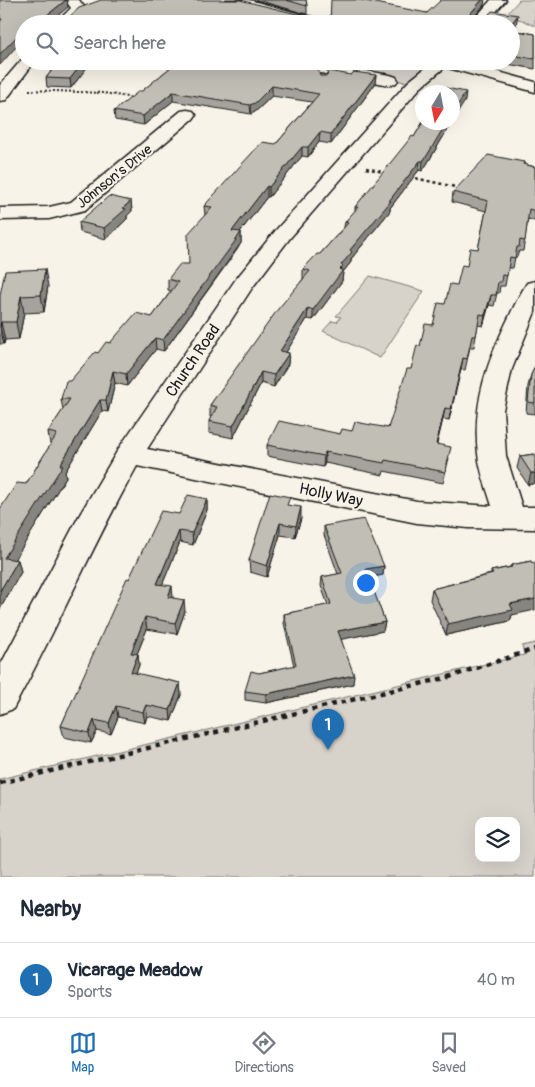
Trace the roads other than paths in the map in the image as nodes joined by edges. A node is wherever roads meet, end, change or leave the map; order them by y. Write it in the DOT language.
graph roads {
  1 [pos="72,0"];
  2 [pos="233,0"];
  3 [pos="500,0"];
  4 [pos="71,15"];
  5 [pos="288,15"];
  6 [pos="486,15"];
  7 [pos="20,70"];
  8 [pos="343,70"];
  9 [pos="431,70"];
  10 [pos="471,70"];
  11 [pos="390,80"];
  12 [pos="535,87"];
  13 [pos="3,92"];
  14 [pos="187,115"];
  15 [pos="0,214"];
  16 [pos="535,288"];
  17 [pos="129,455"];
  18 [pos="523,518"];
  19 [pos="0,698"];
  1 -- 4 [label="street"];
  2 -- 5 [label="street"];
  3 -- 6 [label="street"];
  7 -- 13 [label="street"];
  8 -- 11 [label="street"];
  9 -- 17 [label="street, Church Road"];
  10 -- 12 [label="street"];
  14 -- 15 [label="street, Johnson's Drive"];
  16 -- 18 [label="street"];
  17 -- 18 [label="street, Holly Way"];
  17 -- 19 [label="street, Church Road"];
}
